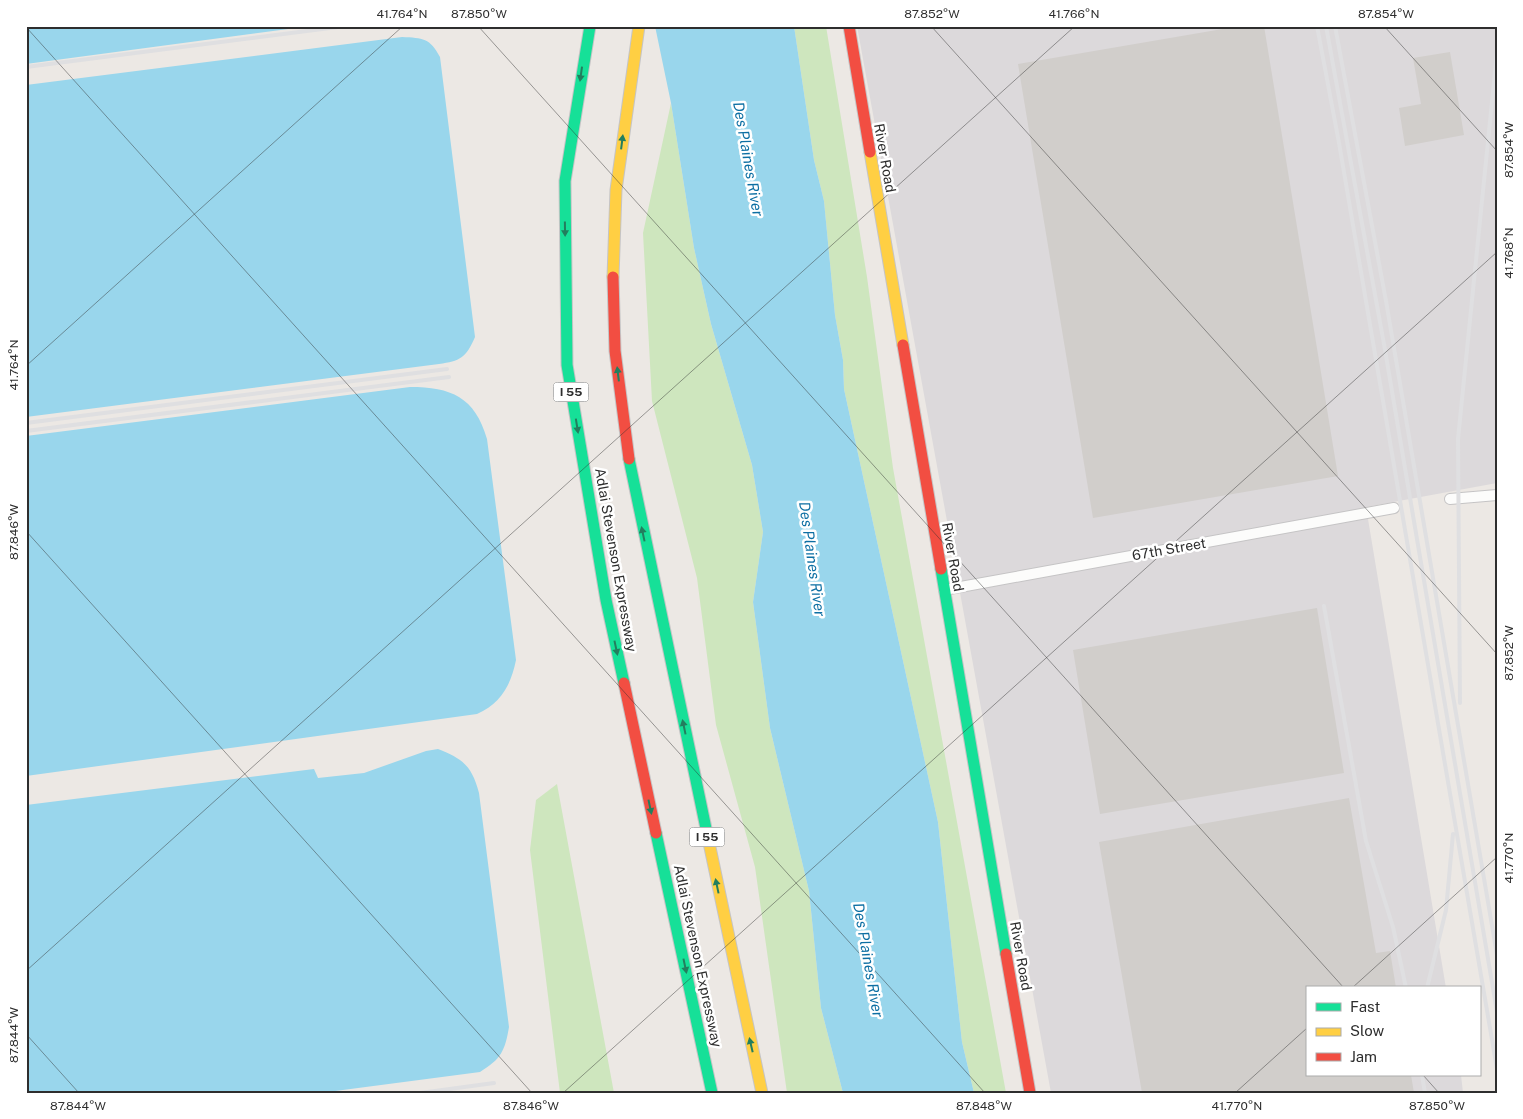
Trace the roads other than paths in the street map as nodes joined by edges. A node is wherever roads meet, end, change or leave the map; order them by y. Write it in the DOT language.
graph roads {
  1 [pos="590,26"];
  2 [pos="638,26"];
  3 [pos="849,26"];
  4 [pos="1497,495"];
  5 [pos="1450,500"];
  6 [pos="1394,508"];
  7 [pos="944,590"];
  8 [pos="712,1093"];
  9 [pos="762,1093"];
  10 [pos="1030,1093"];
  1 -- 8 [label="main road, Adlai Stevenson Expressway / I 55, one-way"];
  9 -- 2 [label="main road, Adlai Stevenson Expressway / I 55, one-way"];
  3 -- 7 [label="main road, River Road"];
  4 -- 5 [label="street"];
  6 -- 7 [label="street, 67th Street"];
  7 -- 10 [label="main road, River Road"];
}
